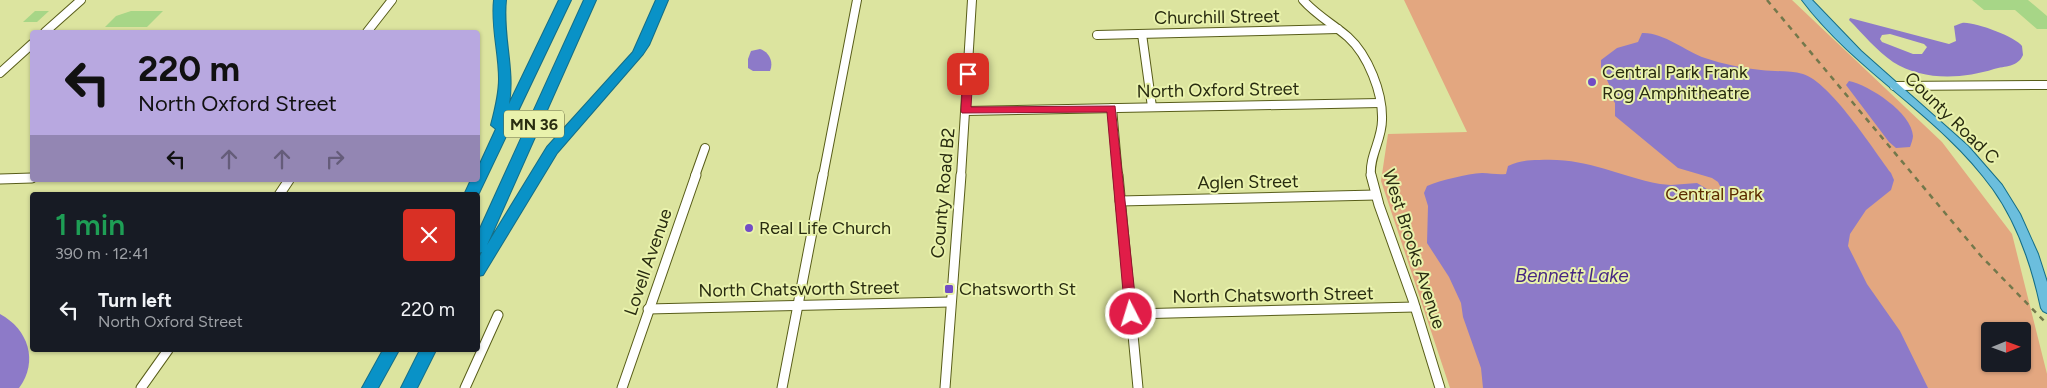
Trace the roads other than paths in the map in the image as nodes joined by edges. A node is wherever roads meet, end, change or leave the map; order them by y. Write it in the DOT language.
graph roads {
  1 [pos="81,0"];
  2 [pos="392,0"];
  3 [pos="500,0"];
  4 [pos="564,0"];
  5 [pos="590,0"];
  6 [pos="662,0"];
  7 [pos="858,0"];
  8 [pos="972,0"];
  9 [pos="1303,0"];
  10 [pos="1797,0"];
  11 [pos="1807,0"];
  12 [pos="1828,26"];
  13 [pos="1338,29"];
  14 [pos="47,30"];
  15 [pos="370,30"];
  16 [pos="1142,34"];
  17 [pos="1097,35"];
  18 [pos="30,46"];
  19 [pos="0,73"];
  20 [pos="2047,85"];
  21 [pos="1894,86"];
  22 [pos="1380,103"];
  23 [pos="1112,108"];
  24 [pos="1152,108"];
  25 [pos="966,111"];
  26 [pos="705,148"];
  27 [pos="480,170"];
  28 [pos="480,174"];
  29 [pos="30,178"];
  30 [pos="0,179"];
  31 [pos="1376,195"];
  32 [pos="1120,201"];
  33 [pos="480,244"];
  34 [pos="480,268"];
  35 [pos="950,302"];
  36 [pos="2046,303"];
  37 [pos="798,305"];
  38 [pos="1415,308"];
  39 [pos="648,310"];
  40 [pos="1131,314"];
  41 [pos="498,315"];
  42 [pos="167,352"];
  43 [pos="390,352"];
  44 [pos="428,352"];
  45 [pos="141,388"];
  46 [pos="370,388"];
  47 [pos="409,388"];
  48 [pos="465,388"];
  49 [pos="622,388"];
  50 [pos="782,388"];
  51 [pos="944,388"];
  52 [pos="1138,388"];
  53 [pos="1440,388"];
  1 -- 14 [label="street"];
  2 -- 15 [label="street"];
  3 -- 27 [label="highway"];
  4 -- 28 [label="highway, MN 36"];
  5 -- 33 [label="highway, MN 36"];
  6 -- 34 [label="highway"];
  7 -- 37 [label="street"];
  8 -- 25 [label="street, County Road B2"];
  9 -- 13 [label="street, West Brooks Avenue"];
  10 -- 12 [label="main road, County Road C"];
  11 -- 12 [label="main road, County Road C"];
  12 -- 21 [label="main road, County Road C"];
  13 -- 16 [label="street, Churchill Street"];
  13 -- 22 [label="street, West Brooks Avenue"];
  16 -- 17 [label="street, Churchill Street"];
  16 -- 24 [label="street"];
  18 -- 19 [label="street"];
  20 -- 21 [label="street"];
  21 -- 36 [label="main road, County Road C"];
  22 -- 24 [label="street, North Oxford Street"];
  22 -- 31 [label="street, West Brooks Avenue"];
  23 -- 24 [label="street, North Oxford Street"];
  23 -- 25 [label="street, North Oxford Street"];
  23 -- 32 [label="street"];
  25 -- 35 [label="street, County Road B2"];
  26 -- 39 [label="street, Lovell Avenue"];
  29 -- 30 [label="street"];
  31 -- 32 [label="street, Aglen Street"];
  31 -- 38 [label="street, West Brooks Avenue"];
  32 -- 40 [label="street"];
  35 -- 37 [label="street, North Chatsworth Street"];
  35 -- 51 [label="street, County Road B2"];
  37 -- 39 [label="street, North Chatsworth Street"];
  37 -- 50 [label="street"];
  38 -- 40 [label="street, North Chatsworth Street"];
  38 -- 53 [label="street, West Brooks Avenue"];
  39 -- 49 [label="street, Lovell Avenue"];
  40 -- 52 [label="street"];
  41 -- 48 [label="street"];
  42 -- 45 [label="street"];
  43 -- 46 [label="highway"];
  44 -- 47 [label="highway"];
}
